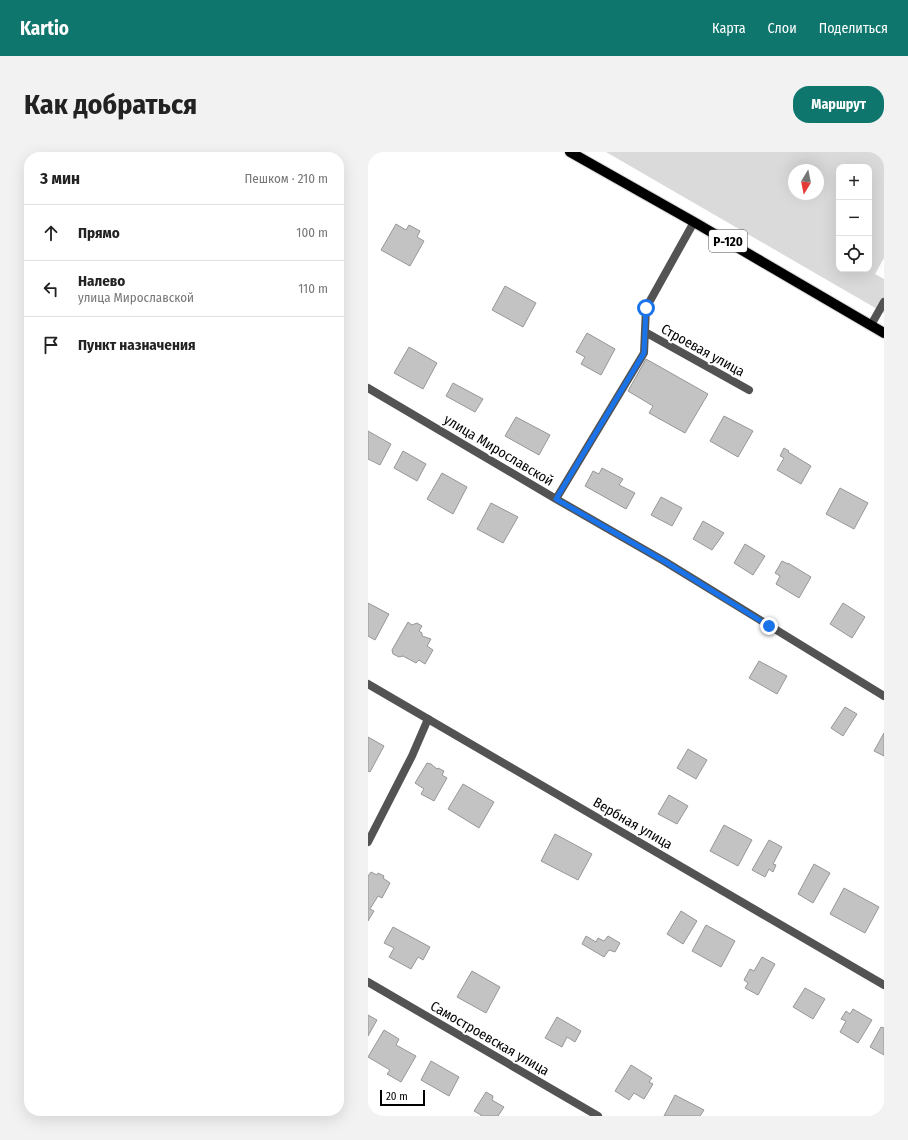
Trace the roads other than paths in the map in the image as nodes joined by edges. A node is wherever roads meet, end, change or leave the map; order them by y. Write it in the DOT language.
graph roads {
  1 [pos="570,152"];
  2 [pos="694,222"];
  3 [pos="884,302"];
  4 [pos="871,325"];
  5 [pos="645,332"];
  6 [pos="884,332"];
  7 [pos="368,388"];
  8 [pos="749,390"];
  9 [pos="556,499"];
  10 [pos="368,684"];
  11 [pos="884,696"];
  12 [pos="428,719"];
  13 [pos="368,842"];
  14 [pos="368,982"];
  15 [pos="884,985"];
  16 [pos="598,1116"];
  1 -- 2 [label="main road, Р-120"];
  2 -- 4 [label="main road, Р-120"];
  2 -- 5 [label="street"];
  3 -- 4 [label="street"];
  4 -- 6 [label="main road, Р-120"];
  5 -- 8 [label="street, Строевая улица"];
  5 -- 9 [label="street"];
  7 -- 9 [label="street, улица Мирославской"];
  9 -- 11 [label="street, улица Мирославской"];
  10 -- 12 [label="street, Вербная улица"];
  12 -- 13 [label="street"];
  12 -- 15 [label="street, Вербная улица"];
  14 -- 16 [label="street, Самостроевская улица"];
}
